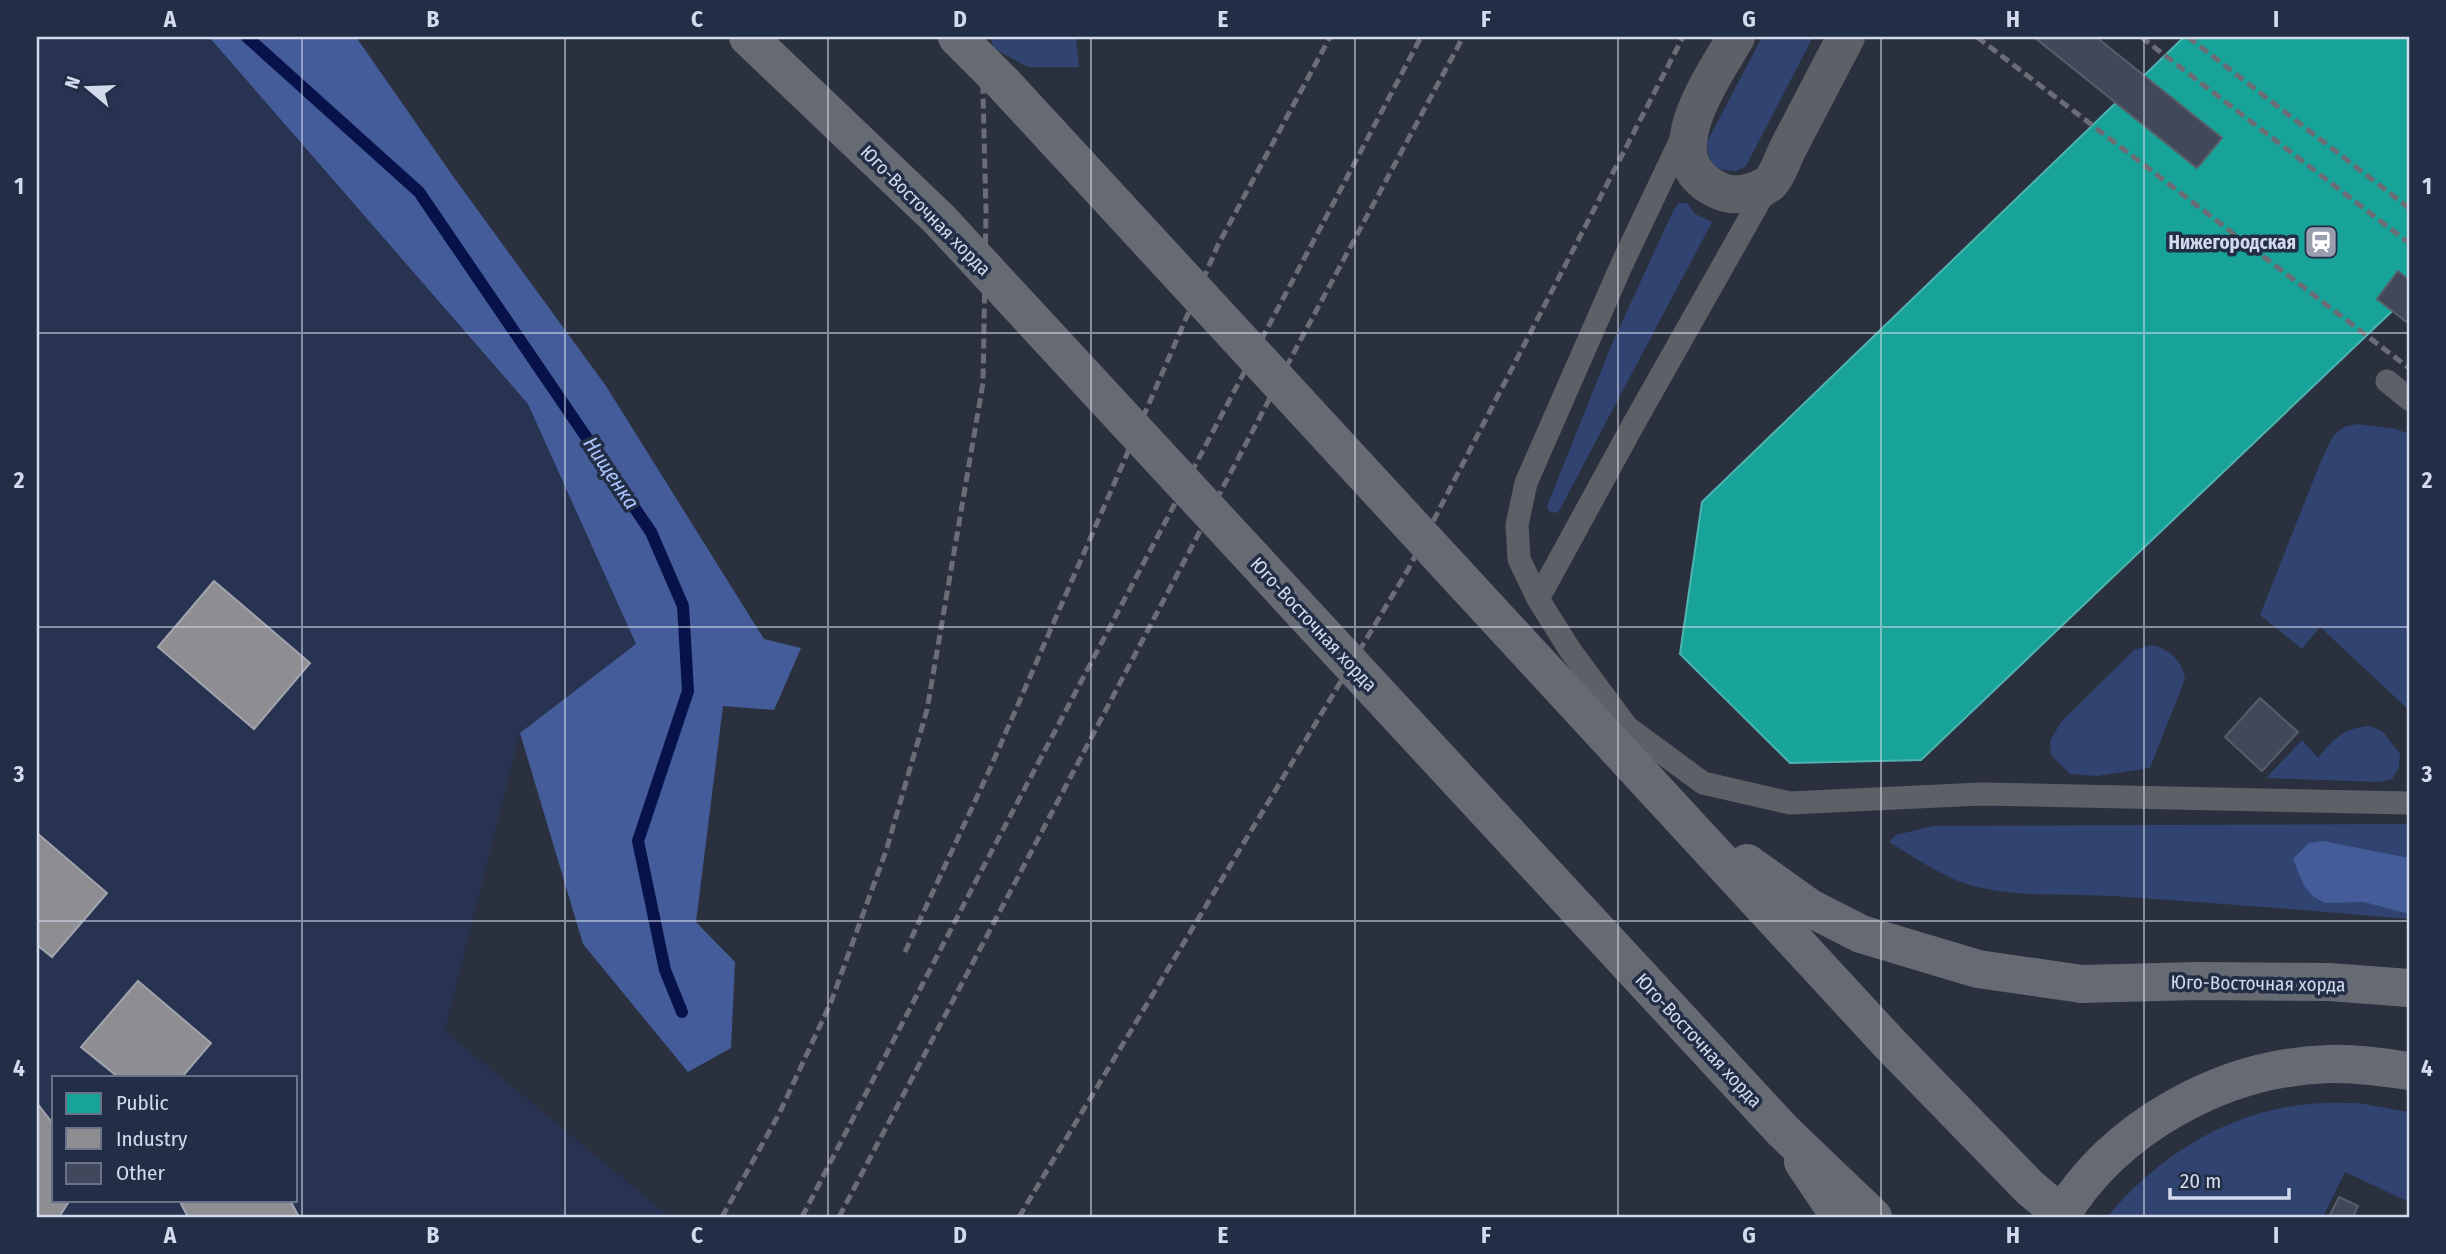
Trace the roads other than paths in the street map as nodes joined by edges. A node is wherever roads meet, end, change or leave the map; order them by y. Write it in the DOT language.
graph roads {
  1 [pos="748,37"];
  2 [pos="957,37"];
  3 [pos="1736,37"];
  4 [pos="1846,37"];
  5 [pos="1691,119"];
  6 [pos="1770,182"];
  7 [pos="2387,382"];
  8 [pos="2409,398"];
  9 [pos="1538,599"];
  10 [pos="1655,789"];
  11 [pos="2409,803"];
  12 [pos="2409,988"];
  13 [pos="2409,1071"];
  14 [pos="1783,1131"];
  15 [pos="1840,1217"];
  16 [pos="1873,1217"];
  17 [pos="2060,1217"];
  18 [pos="2065,1217"];
  1 -- 14 [label="main road, Юго-Восточная хорда, bridge"];
  2 -- 10 [label="main road, Юго-Восточная хорда, bridge"];
  3 -- 5 [label="street"];
  4 -- 6 [label="street"];
  5 -- 6 [label="street"];
  5 -- 9 [label="lane"];
  6 -- 9 [label="lane"];
  7 -- 8 [label="lane"];
  9 -- 11 [label="lane"];
  10 -- 12 [label="main road, Юго-Восточная хорда, bridge"];
  10 -- 18 [label="main road, Юго-Восточная хорда, bridge"];
  13 -- 17 [label="main road"];
  14 -- 15 [label="main road, bridge"];
  14 -- 16 [label="main road, Юго-Восточная хорда, bridge"];
}
